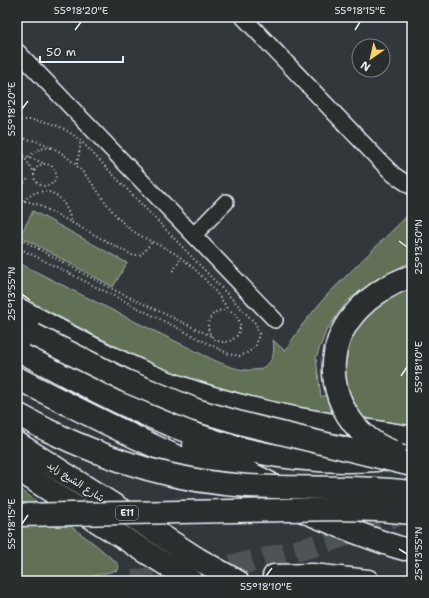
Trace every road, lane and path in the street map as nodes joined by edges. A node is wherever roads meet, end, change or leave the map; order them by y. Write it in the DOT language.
graph roads {
  1 [pos="242,17"];
  2 [pos="17,51"];
  3 [pos="17,121"];
  4 [pos="17,138"];
  5 [pos="80,140"];
  6 [pos="55,149"];
  7 [pos="17,151"];
  8 [pos="22,154"];
  9 [pos="29,157"];
  10 [pos="44,164"];
  11 [pos="77,164"];
  12 [pos="34,172"];
  13 [pos="28,179"];
  14 [pos="45,186"];
  15 [pos="17,187"];
  16 [pos="412,187"];
  17 [pos="45,191"];
  18 [pos="17,200"];
  19 [pos="24,201"];
  20 [pos="226,202"];
  21 [pos="73,223"];
  22 [pos="194,235"];
  23 [pos="17,237"];
  24 [pos="152,242"];
  25 [pos="17,248"];
  26 [pos="181,258"];
  27 [pos="173,271"];
  28 [pos="412,276"];
  29 [pos="17,307"];
  30 [pos="228,310"];
  31 [pos="275,320"];
  32 [pos="26,331"];
  33 [pos="211,336"];
  34 [pos="17,349"];
  35 [pos="17,378"];
  36 [pos="120,402"];
  37 [pos="17,414"];
  38 [pos="412,436"];
  39 [pos="17,443"];
  40 [pos="412,457"];
  41 [pos="412,465"];
  42 [pos="17,469"];
  43 [pos="412,492"];
  44 [pos="412,513"];
  45 [pos="17,515"];
  46 [pos="408,550"];
  47 [pos="274,576"];
  48 [pos="192,581"];
  49 [pos="238,581"];
  50 [pos="368,581"];
  1 -- 16 [label="street"];
  2 -- 22 [label="street"];
  3 -- 5 [label="path"];
  4 -- 6 [label="path"];
  5 -- 11 [label="path"];
  5 -- 25 [label="path"];
  6 -- 9 [label="path"];
  6 -- 11 [label="path"];
  7 -- 8 [label="path"];
  8 -- 9 [label="path"];
  8 -- 12 [label="path"];
  9 -- 10 [label="path"];
  10 -- 12 [label="path"];
  10 -- 14 [label="path"];
  11 -- 24 [label="path"];
  12 -- 14 [label="path"];
  13 -- 15 [label="path"];
  14 -- 17 [label="path"];
  17 -- 19 [label="path"];
  17 -- 21 [label="path"];
  18 -- 19 [label="path"];
  19 -- 21 [label="path"];
  20 -- 22 [label="street"];
  21 -- 24 [label="path"];
  22 -- 31 [label="street"];
  23 -- 33 [label="path"];
  24 -- 26 [label="path"];
  26 -- 27 [label="path"];
  26 -- 30 [label="path"];
  28 -- 40 [label="highway, bridge"];
  29 -- 38 [label="main road"];
  30 -- 33 [label="path"];
  30 -- 33 [label="path"];
  32 -- 41 [label="highway, bridge"];
  34 -- 36 [label="highway"];
  35 -- 46 [label="highway"];
  36 -- 40 [label="highway"];
  36 -- 46 [label="highway"];
  37 -- 43 [label="highway, bridge"];
  39 -- 49 [label="highway, شارع الشيخ زايد / E11"];
  42 -- 48 [label="highway, E11"];
  44 -- 45 [label="highway, bridge"];
  47 -- 50 [label="highway"];
}
